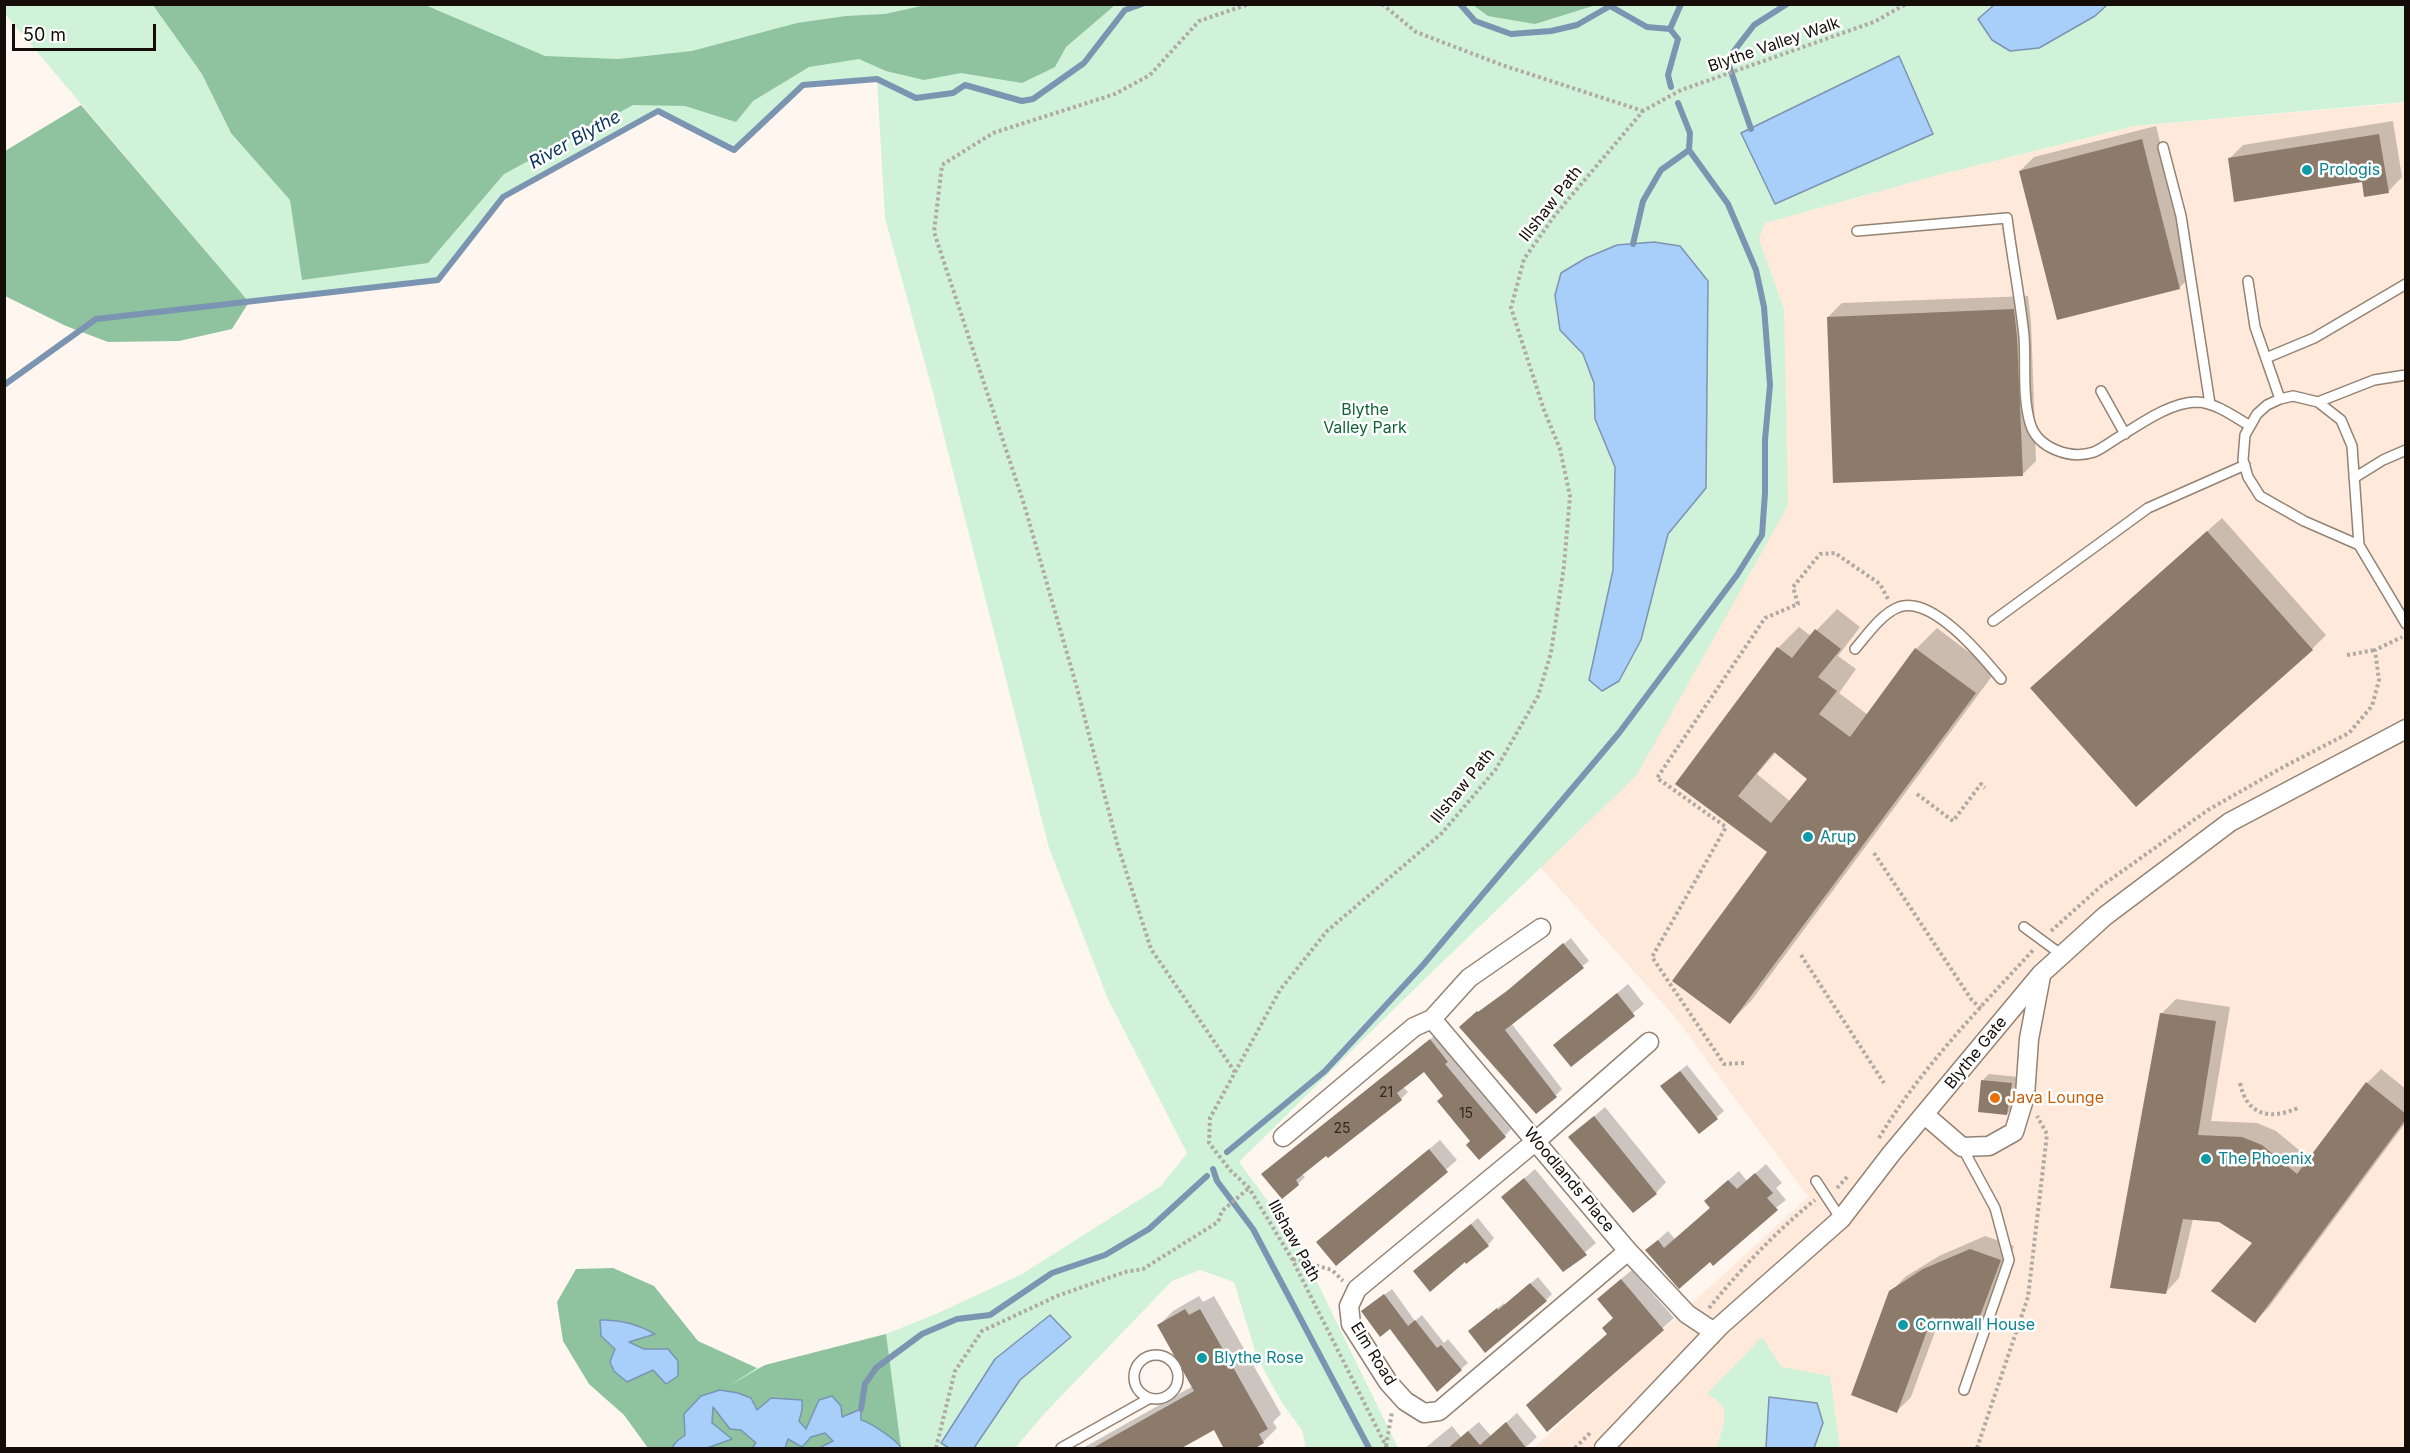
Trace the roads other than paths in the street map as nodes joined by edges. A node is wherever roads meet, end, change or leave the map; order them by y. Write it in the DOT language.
graph roads {
  1 [pos="2163,147"];
  2 [pos="1857,231"];
  3 [pos="2248,280"];
  4 [pos="2406,284"];
  5 [pos="2265,358"];
  6 [pos="2406,375"];
  7 [pos="2101,391"];
  8 [pos="2280,399"];
  9 [pos="2318,402"];
  10 [pos="2210,404"];
  11 [pos="2250,426"];
  12 [pos="2125,434"];
  13 [pos="2406,450"];
  14 [pos="2245,465"];
  15 [pos="2354,478"];
  16 [pos="2359,545"];
  17 [pos="1994,621"];
  18 [pos="2406,624"];
  19 [pos="1855,649"];
  20 [pos="2001,679"];
  21 [pos="2406,729"];
  22 [pos="2024,927"];
  23 [pos="1541,928"];
  24 [pos="2062,955"];
  25 [pos="2041,974"];
  26 [pos="1432,1019"];
  27 [pos="1649,1042"];
  28 [pos="1925,1114"];
  29 [pos="1283,1137"];
  30 [pos="1536,1141"];
  31 [pos="1962,1147"];
  32 [pos="1816,1181"];
  33 [pos="1841,1219"];
  34 [pos="1628,1251"];
  35 [pos="1714,1332"];
  36 [pos="1964,1390"];
  37 [pos="1150,1398"];
  38 [pos="1061,1449"];
  39 [pos="1605,1449"];
  1 -- 10 [label="lane"];
  2 -- 12 [label="lane"];
  3 -- 5 [label="lane"];
  4 -- 5 [label="lane"];
  5 -- 8 [label="lane"];
  6 -- 9 [label="lane"];
  7 -- 12 [label="lane"];
  8 -- 9 [label="lane"];
  8 -- 11 [label="lane"];
  9 -- 15 [label="lane"];
  10 -- 11 [label="lane"];
  10 -- 12 [label="lane"];
  11 -- 14 [label="lane"];
  13 -- 15 [label="lane"];
  14 -- 16 [label="lane"];
  14 -- 17 [label="lane"];
  15 -- 16 [label="lane"];
  16 -- 18 [label="lane"];
  19 -- 20 [label="lane"];
  21 -- 24 [label="street, Blythe Gate"];
  22 -- 24 [label="lane"];
  23 -- 26 [label="street"];
  24 -- 25 [label="street, Blythe Gate"];
  25 -- 28 [label="street, Blythe Gate"];
  25 -- 31 [label="street"];
  26 -- 29 [label="street"];
  26 -- 30 [label="street, Woodlands Place"];
  27 -- 30 [label="street"];
  28 -- 31 [label="street"];
  28 -- 33 [label="street, Blythe Gate"];
  30 -- 34 [label="street, Woodlands Place"];
  30 -- 34 [label="street, Elm Road"];
  31 -- 36 [label="lane"];
  32 -- 33 [label="lane"];
  33 -- 35 [label="street, Blythe Gate"];
  34 -- 35 [label="street, Woodlands Place"];
  35 -- 39 [label="street, Blythe Gate"];
  37 -- 37 [label="lane"];
  37 -- 38 [label="lane"];
}
